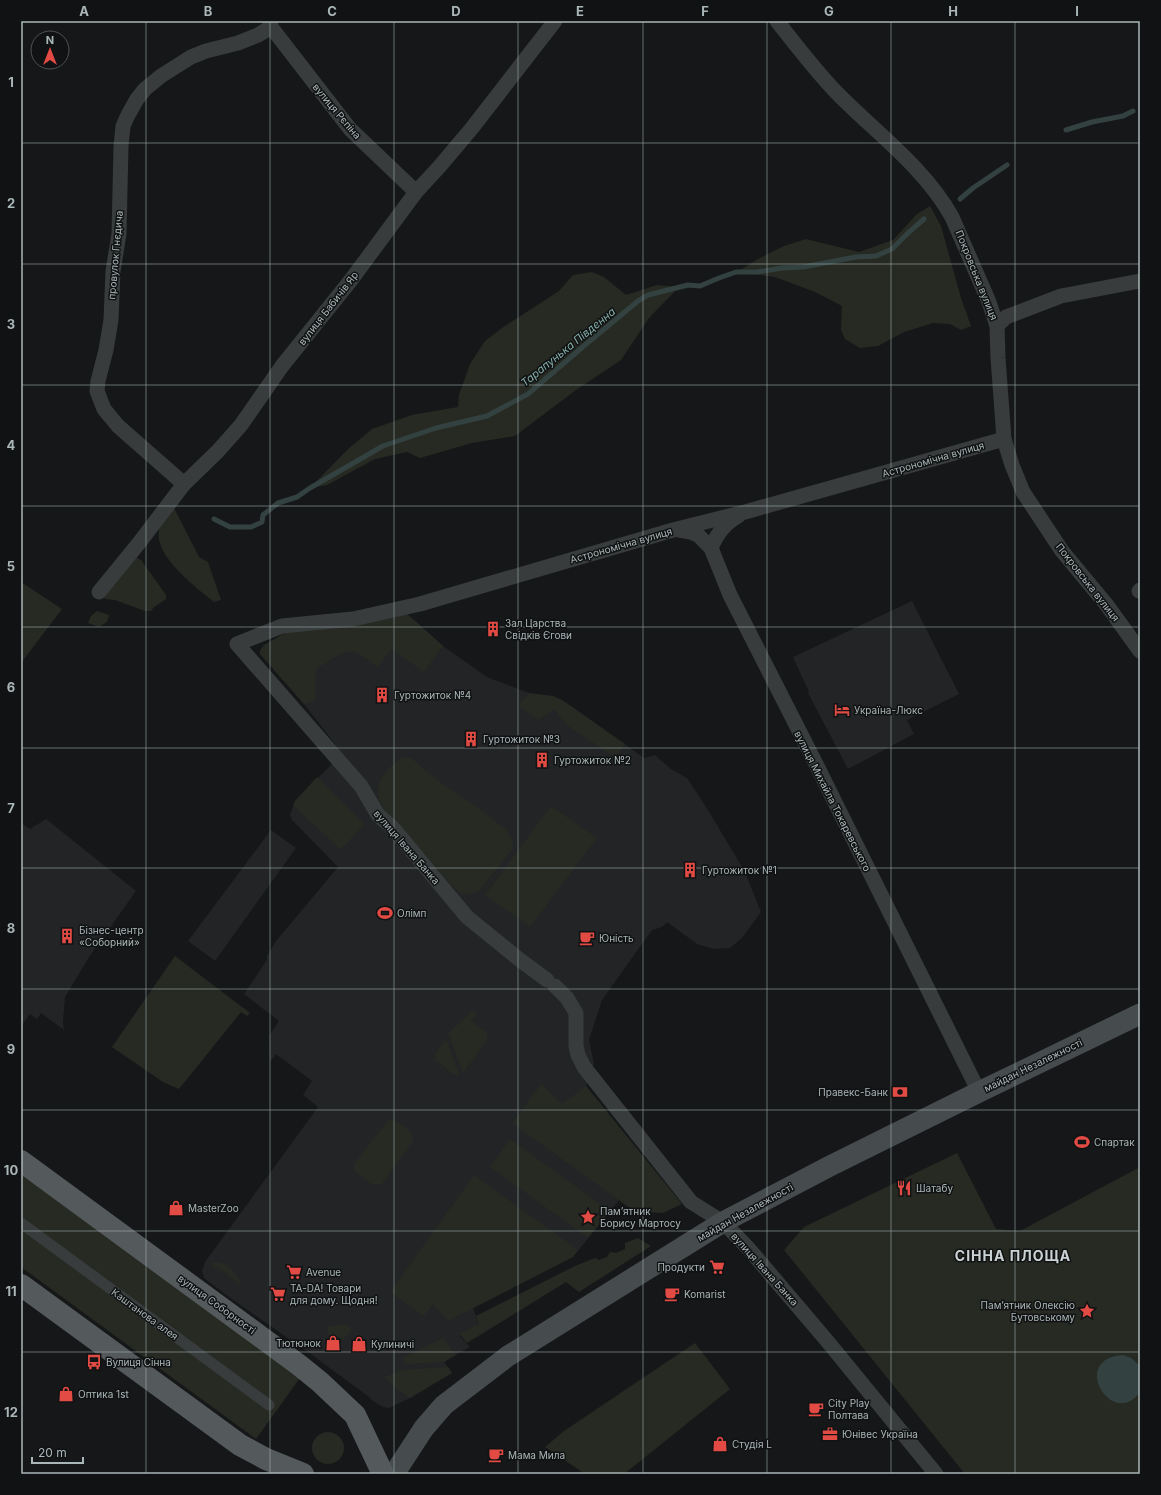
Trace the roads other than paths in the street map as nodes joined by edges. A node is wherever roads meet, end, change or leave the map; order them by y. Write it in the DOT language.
graph roads {
  1 [pos="555,21"];
  2 [pos="777,21"];
  3 [pos="271,24"];
  4 [pos="416,192"];
  5 [pos="1140,281"];
  6 [pos="997,326"];
  7 [pos="1004,439"];
  8 [pos="184,484"];
  9 [pos="745,512"];
  10 [pos="673,530"];
  11 [pos="711,548"];
  12 [pos="98,592"];
  13 [pos="237,644"];
  14 [pos="1140,651"];
  15 [pos="1140,1014"];
  16 [pos="979,1092"];
  17 [pos="21,1161"];
  18 [pos="723,1222"];
  19 [pos="21,1223"];
  20 [pos="21,1285"];
  21 [pos="269,1405"];
  22 [pos="302,1474"];
  23 [pos="383,1474"];
  24 [pos="394,1474"];
  25 [pos="936,1474"];
  1 -- 4 [label="street, вулиця Бабичів Яр"];
  2 -- 6 [label="street, Покровська вулиця"];
  3 -- 4 [label="street, вулиця Рєпіна"];
  3 -- 8 [label="street, провулок Гнєдича"];
  4 -- 8 [label="street, вулиця Бабичів Яр"];
  5 -- 6 [label="street"];
  6 -- 7 [label="street, Покровська вулиця"];
  7 -- 9 [label="street, Астрономічна вулиця"];
  7 -- 14 [label="street, Покровська вулиця"];
  8 -- 12 [label="street, вулиця Бабичів Яр"];
  9 -- 10 [label="street, Астрономічна вулиця"];
  9 -- 11 [label="street"];
  10 -- 11 [label="street, вулиця Михайла Токаревського"];
  10 -- 13 [label="street, Астрономічна вулиця"];
  11 -- 16 [label="street, вулиця Михайла Токаревського"];
  13 -- 18 [label="street, вулиця Івана Банка"];
  15 -- 16 [label="main road, майдан Незалежності"];
  16 -- 18 [label="main road, майдан Незалежності"];
  17 -- 23 [label="main road, вулиця Соборності"];
  18 -- 24 [label="main road, майдан Незалежності"];
  18 -- 25 [label="street, вулиця Івана Банка"];
  19 -- 21 [label="street, Каштанова алея"];
  20 -- 22 [label="main road"];
}
